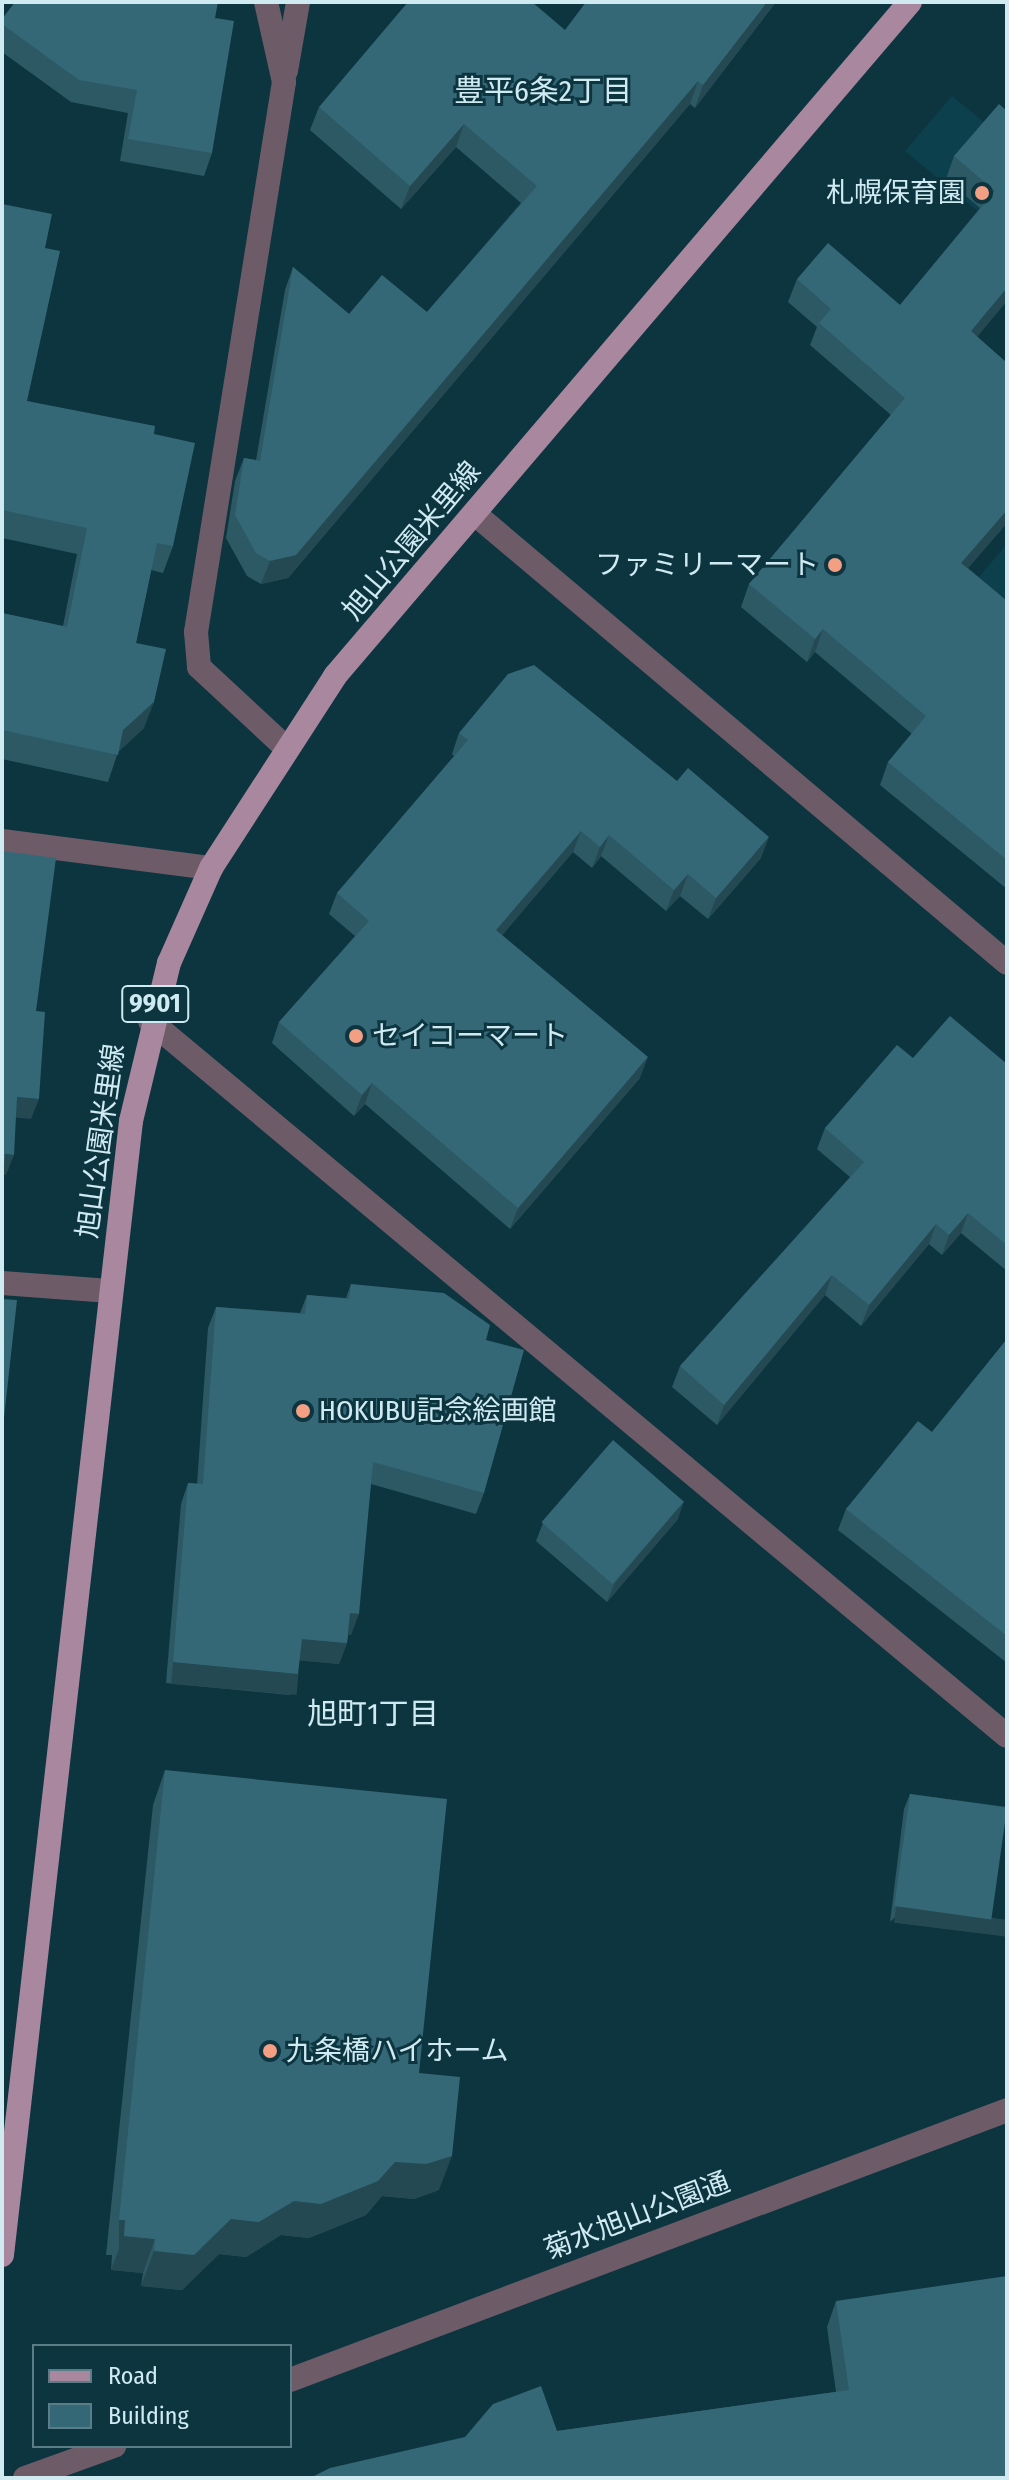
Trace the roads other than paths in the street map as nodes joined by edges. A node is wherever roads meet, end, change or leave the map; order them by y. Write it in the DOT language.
graph roads {
  1 [pos="266,2"];
  2 [pos="298,2"];
  3 [pos="910,2"];
  4 [pos="284,82"];
  5 [pos="475,514"];
  6 [pos="285,747"];
  7 [pos="2,841"];
  8 [pos="211,868"];
  9 [pos="1007,963"];
  10 [pos="150,1021"];
  11 [pos="2,1283"];
  12 [pos="110,1291"];
  13 [pos="1007,1736"];
  14 [pos="1007,2110"];
  15 [pos="8,2165"];
  16 [pos="2,2255"];
  17 [pos="292,2379"];
  18 [pos="108,2448"];
  19 [pos="25,2478"];
  1 -- 4 [label="street"];
  2 -- 4 [label="street"];
  3 -- 5 [label="main road, 旭山公園米里線 / 9901"];
  4 -- 6 [label="street"];
  5 -- 6 [label="main road, 旭山公園米里線 / 9901"];
  5 -- 9 [label="street"];
  6 -- 8 [label="main road, 旭山公園米里線 / 9901"];
  7 -- 8 [label="street"];
  8 -- 10 [label="main road, 旭山公園米里線 / 9901"];
  10 -- 12 [label="main road, 旭山公園米里線 / 9901"];
  10 -- 13 [label="street"];
  11 -- 12 [label="street"];
  12 -- 15 [label="main road, 旭山公園米里線 / 9901"];
  14 -- 17 [label="street, 菊水旭山公園通"];
  15 -- 16 [label="main road, 旭山公園米里線 / 9901"];
  18 -- 19 [label="street"];
}
